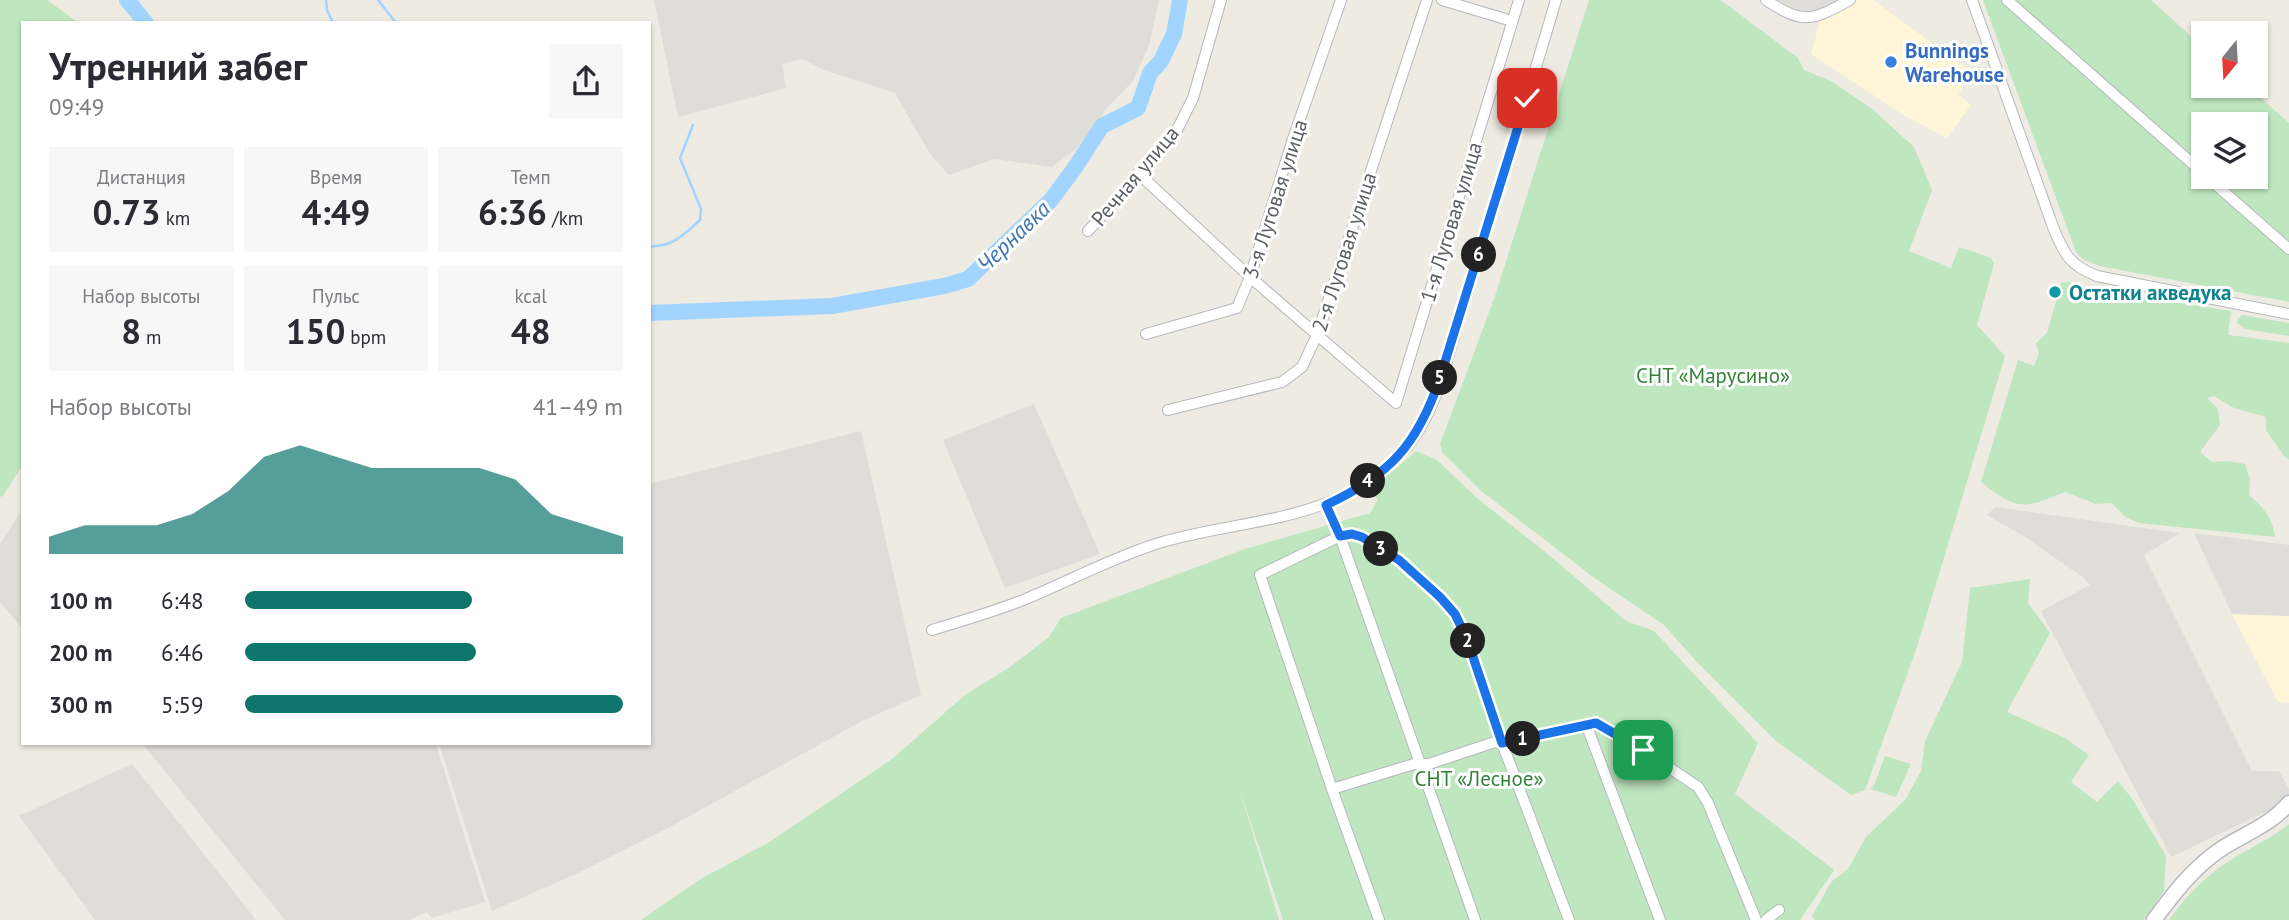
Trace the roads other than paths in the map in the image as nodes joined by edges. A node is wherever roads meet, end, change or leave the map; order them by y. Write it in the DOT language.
graph roads {
  1 [pos="1221,0"];
  2 [pos="1341,0"];
  3 [pos="1427,0"];
  4 [pos="1442,0"];
  5 [pos="1519,0"];
  6 [pos="1556,0"];
  7 [pos="1766,0"];
  8 [pos="1850,0"];
  9 [pos="1972,0"];
  10 [pos="2007,0"];
  11 [pos="1512,20"];
  12 [pos="2191,163"];
  13 [pos="1138,173"];
  14 [pos="2221,189"];
  15 [pos="1088,231"];
  16 [pos="2289,249"];
  17 [pos="1250,277"];
  18 [pos="2289,314"];
  19 [pos="1146,334"];
  20 [pos="1317,335"];
  21 [pos="1168,411"];
  22 [pos="1326,505"];
  23 [pos="1340,536"];
  24 [pos="932,630"];
  25 [pos="1586,724"];
  26 [pos="1502,743"];
  27 [pos="1420,765"];
  28 [pos="1332,789"];
  29 [pos="2289,803"];
  30 [pos="1779,910"];
  31 [pos="1379,920"];
  32 [pos="1475,920"];
  33 [pos="1569,920"];
  34 [pos="1660,920"];
  35 [pos="1756,920"];
  36 [pos="1766,920"];
  37 [pos="2154,920"];
  1 -- 13 [label="street, Речная улица"];
  2 -- 17 [label="street, 3-я Луговая улица"];
  3 -- 20 [label="street, 2-я Луговая улица"];
  4 -- 11 [label="street"];
  5 -- 11 [label="street, 1-я Луговая улица"];
  6 -- 22 [label="street"];
  7 -- 8 [label="street"];
  9 -- 18 [label="street"];
  10 -- 12 [label="street"];
  11 -- 20 [label="street, 1-я Луговая улица"];
  13 -- 15 [label="street, Речная улица"];
  13 -- 17 [label="street"];
  14 -- 16 [label="street"];
  17 -- 19 [label="street, 3-я Луговая улица"];
  17 -- 20 [label="street"];
  20 -- 21 [label="street, 2-я Луговая улица"];
  22 -- 23 [label="street"];
  22 -- 24 [label="street"];
  23 -- 26 [label="street"];
  23 -- 27 [label="street"];
  23 -- 28 [label="street"];
  25 -- 26 [label="street"];
  25 -- 34 [label="street"];
  25 -- 35 [label="street"];
  26 -- 27 [label="street"];
  26 -- 33 [label="street"];
  27 -- 28 [label="street"];
  27 -- 32 [label="street"];
  28 -- 31 [label="street"];
  29 -- 37 [label="main road"];
  30 -- 36 [label="street"];
}
